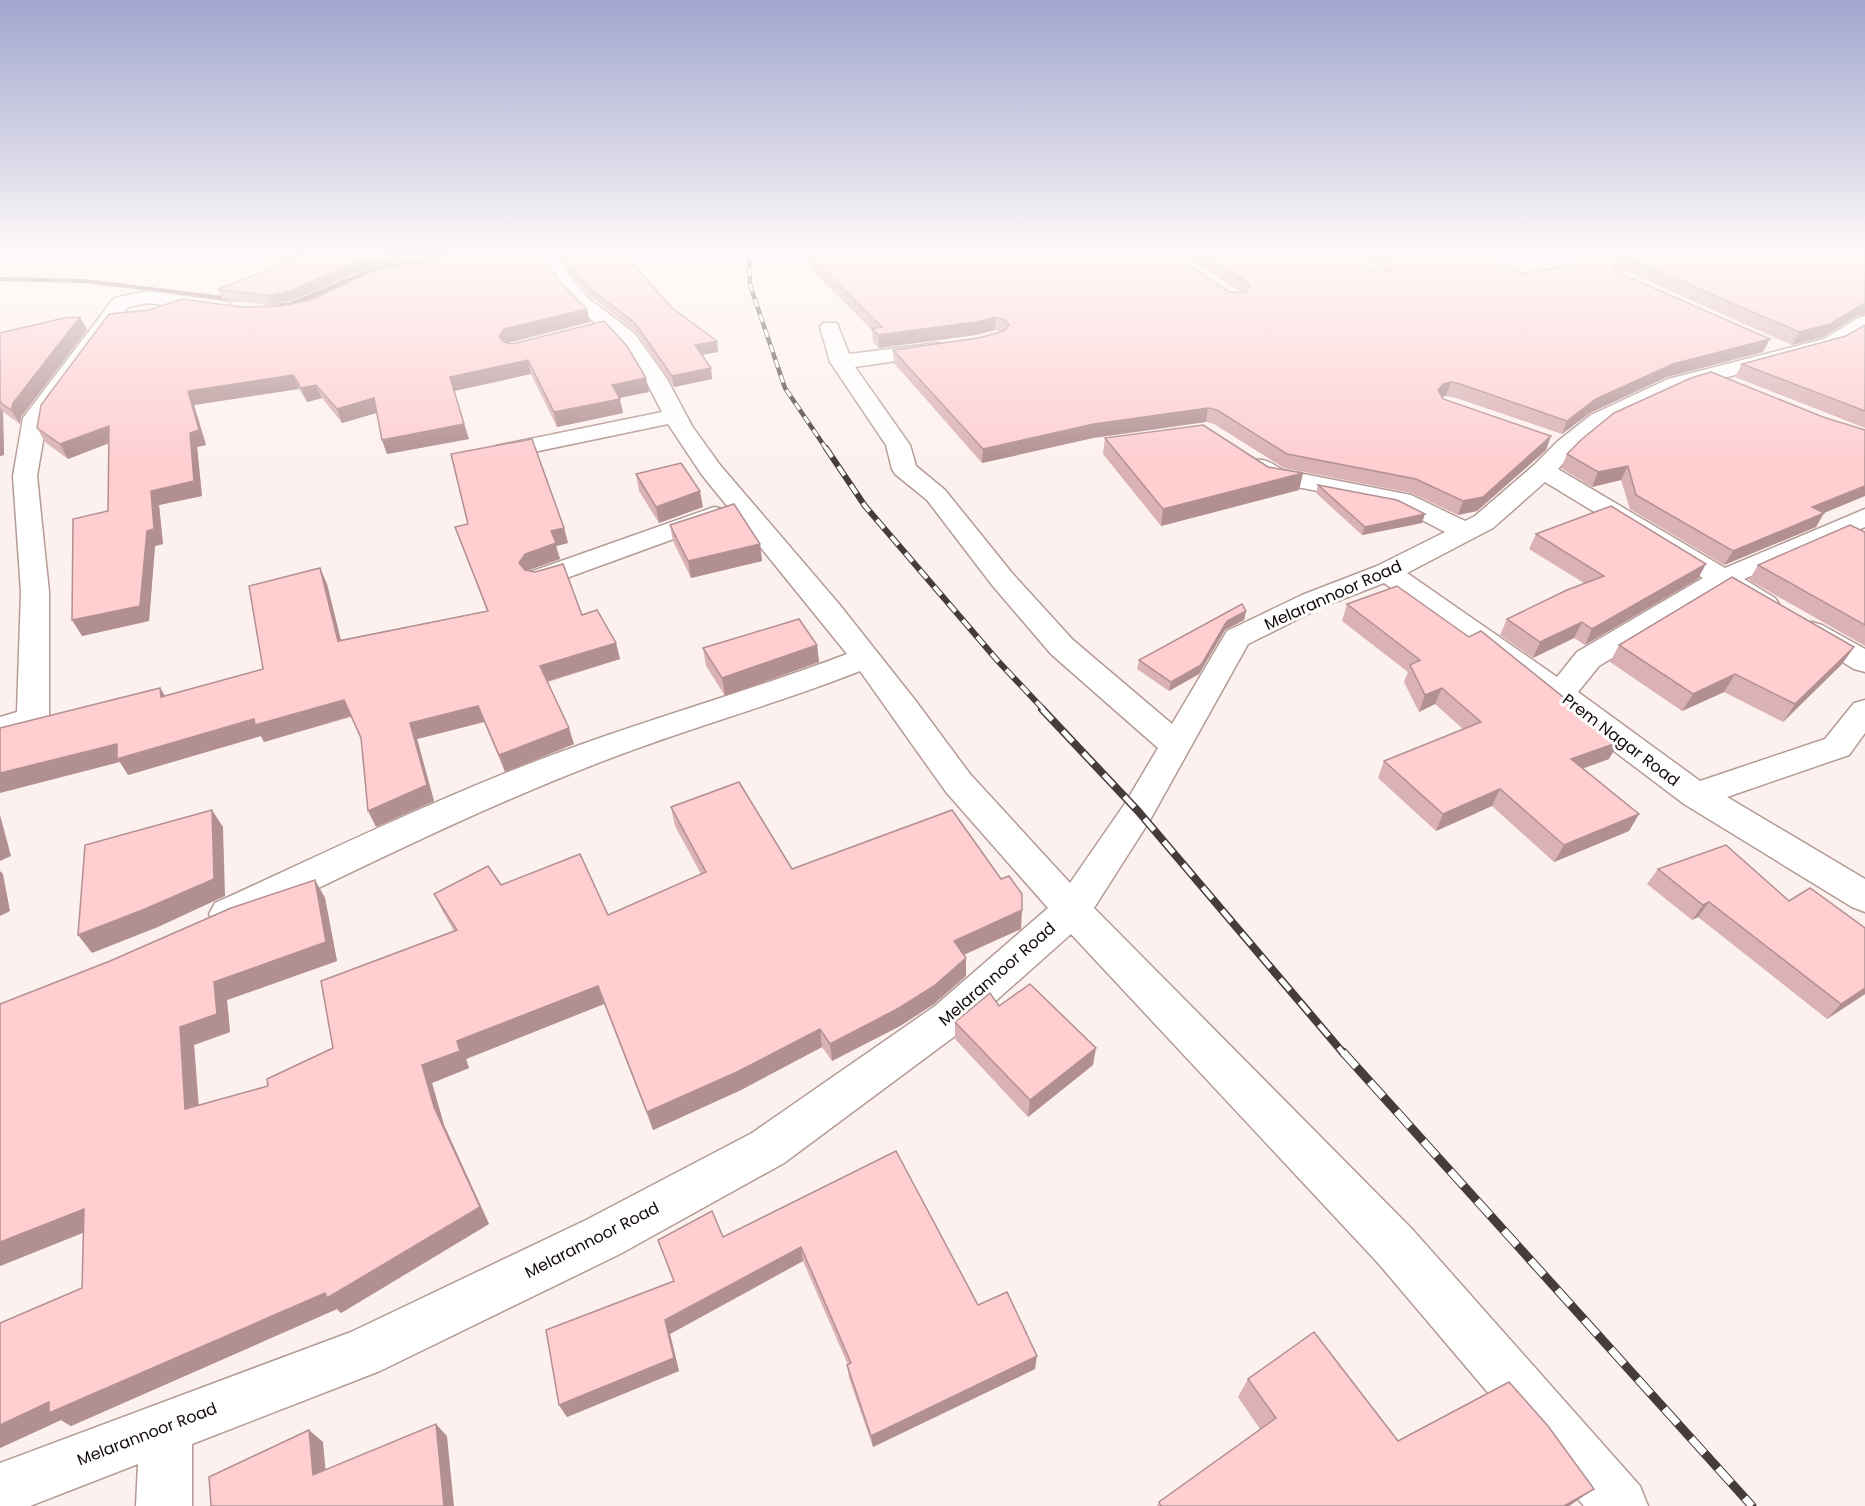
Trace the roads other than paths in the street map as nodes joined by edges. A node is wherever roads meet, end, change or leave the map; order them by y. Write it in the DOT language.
graph roads {
  1 [pos="106,322"];
  2 [pos="607,322"];
  3 [pos="1865,322"];
  4 [pos="611,325"];
  5 [pos="830,327"];
  6 [pos="590,330"];
  7 [pos="955,346"];
  8 [pos="841,362"];
  9 [pos="675,416"];
  10 [pos="1235,450"];
  11 [pos="505,451"];
  12 [pos="1551,452"];
  13 [pos="741,505"];
  14 [pos="1865,517"];
  15 [pos="1467,532"];
  16 [pos="1387,573"];
  17 [pos="540,578"];
  18 [pos="1722,579"];
  19 [pos="866,658"];
  20 [pos="1865,662"];
  21 [pos="1559,694"];
  22 [pos="1865,711"];
  23 [pos="0,728"];
  24 [pos="1174,744"];
  25 [pos="1696,795"];
  26 [pos="1865,897"];
  27 [pos="1072,910"];
  28 [pos="194,930"];
  29 [pos="166,1426"];
  30 [pos="0,1490"];
  31 [pos="164,1506"];
  32 [pos="1620,1506"];
  1 -- 23 [label="street"];
  2 -- 4 [label="street"];
  3 -- 12 [label="street, Melarannoor Road"];
  4 -- 6 [label="street"];
  4 -- 9 [label="street"];
  5 -- 8 [label="street"];
  7 -- 8 [label="street"];
  8 -- 24 [label="street"];
  9 -- 11 [label="street"];
  9 -- 13 [label="street"];
  10 -- 15 [label="street"];
  12 -- 15 [label="street, Melarannoor Road"];
  12 -- 18 [label="street"];
  13 -- 17 [label="street"];
  13 -- 19 [label="street"];
  14 -- 18 [label="street"];
  15 -- 16 [label="street, Melarannoor Road"];
  16 -- 21 [label="street, Prem Nagar Road"];
  16 -- 24 [label="street, Melarannoor Road"];
  18 -- 20 [label="street"];
  18 -- 21 [label="street"];
  19 -- 27 [label="street"];
  19 -- 28 [label="street"];
  21 -- 25 [label="street, Prem Nagar Road"];
  22 -- 25 [label="street, Prem Nagar Road"];
  24 -- 27 [label="street, Melarannoor Road"];
  25 -- 26 [label="street"];
  27 -- 29 [label="street, Melarannoor Road"];
  27 -- 32 [label="street"];
  29 -- 30 [label="street, Melarannoor Road"];
  29 -- 31 [label="street"];
}
